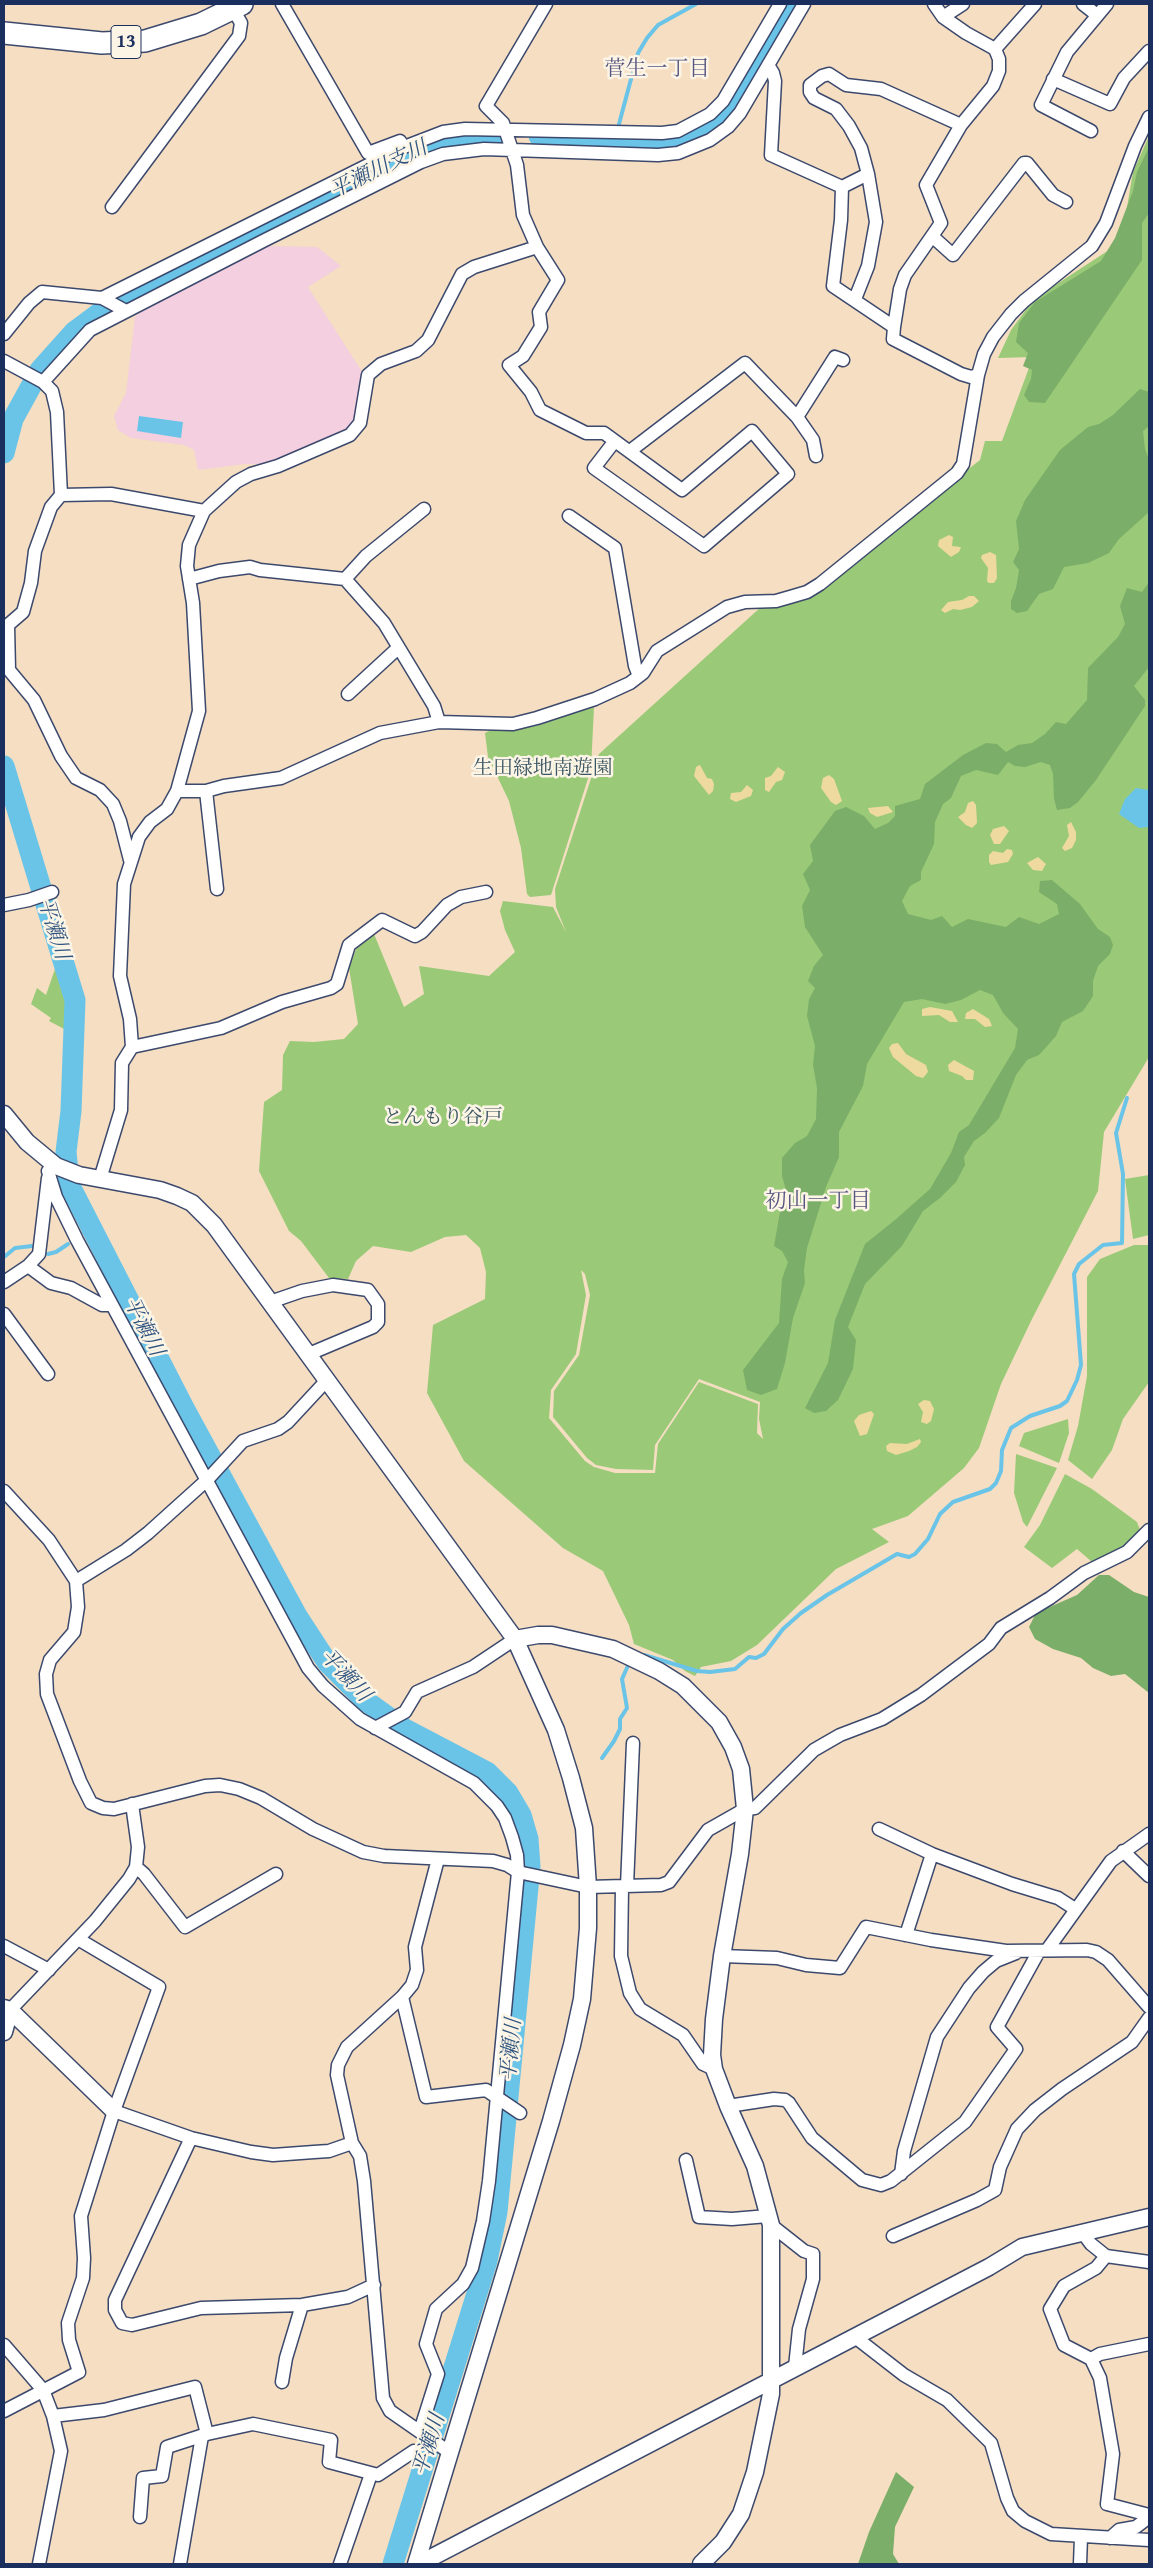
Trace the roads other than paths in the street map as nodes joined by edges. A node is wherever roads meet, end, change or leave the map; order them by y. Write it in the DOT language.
graph roads {
  1 [pos="282,4"];
  2 [pos="546,4"];
  3 [pos="780,4"];
  4 [pos="804,4"];
  5 [pos="934,4"];
  6 [pos="963,4"];
  7 [pos="1034,4"];
  8 [pos="1084,4"];
  9 [pos="1106,4"];
  10 [pos="238,6"];
  11 [pos="1097,15"];
  12 [pos="944,17"];
  13 [pos="4,33"];
  14 [pos="995,49"];
  15 [pos="1149,51"];
  16 [pos="768,65"];
  17 [pos="1053,80"];
  18 [pos="1149,117"];
  19 [pos="961,125"];
  20 [pos="505,129"];
  21 [pos="1091,131"];
  22 [pos="404,147"];
  23 [pos="513,151"];
  24 [pos="868,174"];
  25 [pos="842,187"];
  26 [pos="1066,202"];
  27 [pos="112,207"];
  28 [pos="933,237"];
  29 [pos="537,247"];
  30 [pos="102,298"];
  31 [pos="854,299"];
  32 [pos="126,311"];
  33 [pos="894,327"];
  34 [pos="4,334"];
  35 [pos="843,360"];
  36 [pos="4,361"];
  37 [pos="978,375"];
  38 [pos="43,382"];
  39 [pos="798,417"];
  40 [pos="614,442"];
  41 [pos="630,451"];
  42 [pos="816,456"];
  43 [pos="61,495"];
  44 [pos="424,509"];
  45 [pos="204,511"];
  46 [pos="570,516"];
  47 [pos="189,579"];
  48 [pos="345,579"];
  49 [pos="398,648"];
  50 [pos="361,664"];
  51 [pos="370,674"];
  52 [pos="639,676"];
  53 [pos="348,694"];
  54 [pos="439,722"];
  55 [pos="177,791"];
  56 [pos="206,791"];
  57 [pos="130,860"];
  58 [pos="217,889"];
  59 [pos="50,892"];
  60 [pos="486,892"];
  61 [pos="4,905"];
  62 [pos="132,1047"];
  63 [pos="4,1114"];
  64 [pos="51,1166"];
  65 [pos="100,1179"];
  66 [pos="28,1266"];
  67 [pos="4,1282"];
  68 [pos="270,1302"];
  69 [pos="112,1305"];
  70 [pos="4,1314"];
  71 [pos="309,1354"];
  72 [pos="48,1374"];
  73 [pos="327,1380"];
  74 [pos="210,1477"];
  75 [pos="4,1491"];
  76 [pos="9,1505"];
  77 [pos="1149,1530"];
  78 [pos="76,1580"];
  79 [pos="515,1640"];
  80 [pos="375,1728"];
  81 [pos="633,1743"];
  82 [pos="132,1804"];
  83 [pos="745,1809"];
  84 [pos="878,1829"];
  85 [pos="1149,1834"];
  86 [pos="1123,1851"];
  87 [pos="932,1854"];
  88 [pos="438,1859"];
  89 [pos="136,1868"];
  90 [pos="518,1872"];
  91 [pos="276,1874"];
  92 [pos="1149,1876"];
  93 [pos="588,1887"];
  94 [pos="624,1887"];
  95 [pos="1075,1909"];
  96 [pos="906,1935"];
  97 [pos="78,1939"];
  98 [pos="4,1946"];
  99 [pos="1043,1951"];
  100 [pos="1020,1952"];
  101 [pos="722,1956"];
  102 [pos="49,1970"];
  103 [pos="402,1997"];
  104 [pos="1149,2007"];
  105 [pos="7,2009"];
  106 [pos="1149,2018"];
  107 [pos="4,2032"];
  108 [pos="714,2070"];
  109 [pos="497,2096"];
  110 [pos="728,2106"];
  111 [pos="114,2111"];
  112 [pos="518,2111"];
  113 [pos="191,2138"];
  114 [pos="352,2144"];
  115 [pos="686,2160"];
  116 [pos="901,2174"];
  117 [pos="1149,2217"];
  118 [pos="769,2221"];
  119 [pos="1082,2232"];
  120 [pos="894,2236"];
  121 [pos="1106,2256"];
  122 [pos="1149,2262"];
  123 [pos="374,2285"];
  124 [pos="302,2304"];
  125 [pos="855,2337"];
  126 [pos="1149,2344"];
  127 [pos="4,2346"];
  128 [pos="1092,2359"];
  129 [pos="795,2367"];
  130 [pos="770,2380"];
  131 [pos="282,2382"];
  132 [pos="42,2390"];
  133 [pos="4,2411"];
  134 [pos="52,2416"];
  135 [pos="420,2431"];
  136 [pos="205,2435"];
  137 [pos="414,2452"];
  138 [pos="449,2452"];
  139 [pos="371,2474"];
  140 [pos="140,2516"];
  141 [pos="1149,2516"];
  142 [pos="1081,2537"];
  143 [pos="1110,2538"];
  144 [pos="1149,2540"];
  145 [pos="38,2564"];
  146 [pos="180,2564"];
  147 [pos="340,2564"];
  148 [pos="417,2564"];
  149 [pos="701,2564"];
  150 [pos="1080,2564"];
  1 -- 22 [label="street"];
  2 -- 20 [label="street"];
  3 -- 20 [label="street"];
  4 -- 16 [label="street"];
  5 -- 12 [label="street"];
  6 -- 12 [label="street"];
  7 -- 14 [label="street"];
  8 -- 11 [label="street"];
  9 -- 11 [label="street"];
  10 -- 13 [label="main road, 13"];
  10 -- 27 [label="street"];
  11 -- 17 [label="street"];
  12 -- 14 [label="street"];
  14 -- 19 [label="street"];
  15 -- 17 [label="street"];
  16 -- 23 [label="street"];
  16 -- 25 [label="street"];
  17 -- 21 [label="street"];
  18 -- 37 [label="street"];
  19 -- 24 [label="street"];
  19 -- 28 [label="street"];
  20 -- 22 [label="street"];
  20 -- 23 [label="street"];
  22 -- 30 [label="street"];
  23 -- 29 [label="street"];
  23 -- 32 [label="street"];
  24 -- 25 [label="street"];
  24 -- 31 [label="street"];
  25 -- 31 [label="street"];
  26 -- 28 [label="street"];
  28 -- 33 [label="street"];
  29 -- 40 [label="street"];
  29 -- 45 [label="street"];
  30 -- 32 [label="street"];
  30 -- 34 [label="street"];
  31 -- 33 [label="street"];
  32 -- 38 [label="street"];
  33 -- 37 [label="street"];
  35 -- 39 [label="street"];
  36 -- 38 [label="street"];
  37 -- 52 [label="street"];
  38 -- 43 [label="street"];
  39 -- 41 [label="street"];
  39 -- 42 [label="street"];
  40 -- 41 [label="street"];
  40 -- 41 [label="street"];
  43 -- 45 [label="street"];
  43 -- 57 [label="street"];
  44 -- 48 [label="street"];
  45 -- 47 [label="street"];
  46 -- 52 [label="street"];
  47 -- 48 [label="street"];
  47 -- 55 [label="street"];
  48 -- 49 [label="street"];
  49 -- 51 [label="street"];
  49 -- 54 [label="street"];
  50 -- 51 [label="street"];
  51 -- 53 [label="street"];
  52 -- 54 [label="street"];
  54 -- 56 [label="street"];
  55 -- 56 [label="street"];
  55 -- 57 [label="street"];
  56 -- 58 [label="street"];
  57 -- 62 [label="street"];
  59 -- 61 [label="street"];
  60 -- 62 [label="street"];
  62 -- 65 [label="street"];
  63 -- 64 [label="street"];
  64 -- 65 [label="street"];
  64 -- 66 [label="street"];
  64 -- 69 [label="street"];
  65 -- 68 [label="street"];
  66 -- 67 [label="street"];
  66 -- 69 [label="street"];
  68 -- 71 [label="street"];
  68 -- 71 [label="street"];
  69 -- 74 [label="street"];
  70 -- 72 [label="street"];
  71 -- 73 [label="street"];
  73 -- 74 [label="street"];
  73 -- 79 [label="street"];
  74 -- 78 [label="street"];
  74 -- 80 [label="street"];
  75 -- 76 [label="street"];
  76 -- 78 [label="street"];
  77 -- 83 [label="street"];
  78 -- 82 [label="street"];
  79 -- 80 [label="street"];
  79 -- 83 [label="street"];
  79 -- 93 [label="street"];
  80 -- 90 [label="street"];
  81 -- 94 [label="street"];
  82 -- 88 [label="street"];
  82 -- 89 [label="street"];
  83 -- 94 [label="street"];
  83 -- 101 [label="street"];
  84 -- 87 [label="street"];
  85 -- 86 [label="street"];
  86 -- 92 [label="street"];
  86 -- 95 [label="street"];
  87 -- 95 [label="street"];
  87 -- 96 [label="street"];
  88 -- 90 [label="street"];
  88 -- 103 [label="street"];
  89 -- 91 [label="street"];
  89 -- 97 [label="street"];
  90 -- 93 [label="street"];
  90 -- 109 [label="street"];
  93 -- 94 [label="street"];
  93 -- 138 [label="street"];
  94 -- 108 [label="street"];
  95 -- 99 [label="street"];
  96 -- 100 [label="street"];
  96 -- 101 [label="street"];
  97 -- 102 [label="street"];
  97 -- 111 [label="street"];
  98 -- 102 [label="street"];
  99 -- 100 [label="street"];
  99 -- 104 [label="street"];
  99 -- 116 [label="street"];
  100 -- 116 [label="street"];
  101 -- 108 [label="street"];
  102 -- 105 [label="street"];
  103 -- 109 [label="street"];
  103 -- 114 [label="street"];
  105 -- 107 [label="street"];
  105 -- 111 [label="street"];
  106 -- 120 [label="street"];
  108 -- 110 [label="street"];
  109 -- 112 [label="street"];
  109 -- 135 [label="street"];
  110 -- 116 [label="street"];
  110 -- 118 [label="street"];
  111 -- 113 [label="street"];
  111 -- 132 [label="street"];
  113 -- 114 [label="street"];
  113 -- 124 [label="street"];
  114 -- 123 [label="street"];
  115 -- 118 [label="street"];
  117 -- 119 [label="street"];
  118 -- 129 [label="street"];
  118 -- 130 [label="street"];
  119 -- 121 [label="street"];
  119 -- 125 [label="street"];
  121 -- 122 [label="street"];
  121 -- 128 [label="street"];
  123 -- 124 [label="street"];
  123 -- 135 [label="street"];
  124 -- 131 [label="street"];
  125 -- 129 [label="street"];
  125 -- 142 [label="street"];
  126 -- 128 [label="street"];
  127 -- 132 [label="street"];
  128 -- 141 [label="street"];
  129 -- 130 [label="street"];
  130 -- 148 [label="street"];
  130 -- 149 [label="street"];
  132 -- 133 [label="street"];
  132 -- 134 [label="street"];
  134 -- 136 [label="street"];
  134 -- 145 [label="street"];
  135 -- 138 [label="street"];
  136 -- 139 [label="street"];
  136 -- 140 [label="street"];
  136 -- 146 [label="street"];
  137 -- 139 [label="street"];
  138 -- 148 [label="street"];
  139 -- 147 [label="street"];
  141 -- 143 [label="street"];
  142 -- 143 [label="street"];
  142 -- 150 [label="street"];
  143 -- 144 [label="street"];
}
